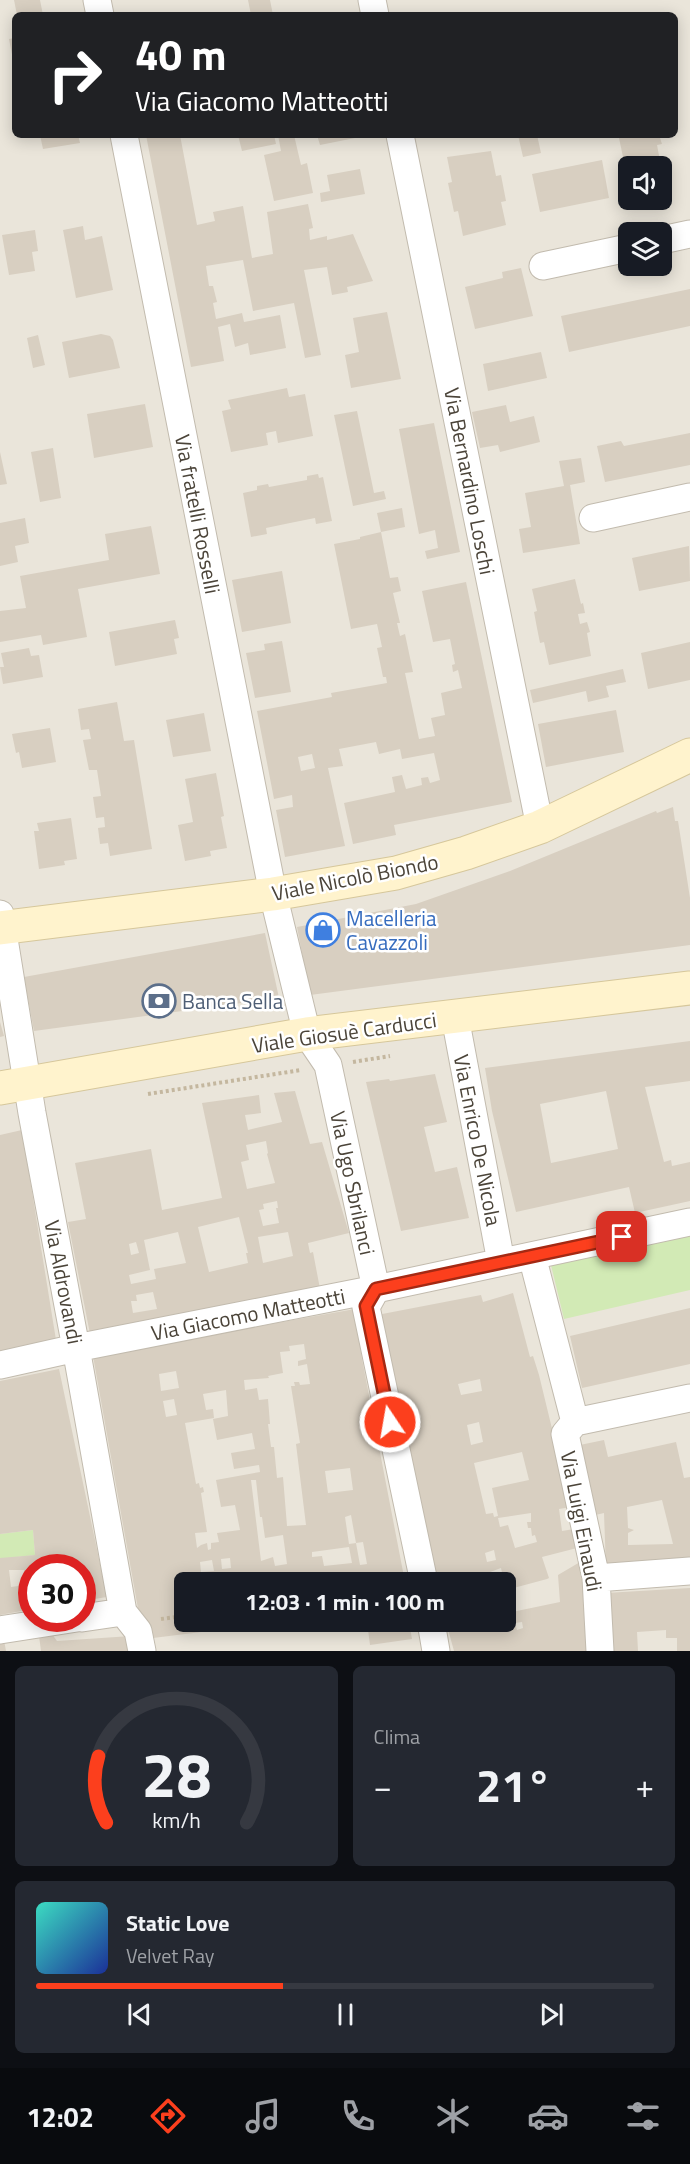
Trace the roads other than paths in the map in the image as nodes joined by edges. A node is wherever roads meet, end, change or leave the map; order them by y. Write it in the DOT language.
graph roads {
  1 [pos="125,138"];
  2 [pos="401,138"];
  3 [pos="690,234"];
  4 [pos="672,238"];
  5 [pos="618,250"];
  6 [pos="543,266"];
  7 [pos="690,497"];
  8 [pos="593,518"];
  9 [pos="690,755"];
  10 [pos="540,827"];
  11 [pos="273,894"];
  12 [pos="1,923"];
  13 [pos="690,988"];
  14 [pos="455,1017"];
  15 [pos="307,1034"];
  16 [pos="14,1085"];
  17 [pos="690,1222"];
  18 [pos="532,1256"];
  19 [pos="501,1262"];
  20 [pos="376,1289"];
  21 [pos="76,1348"];
  22 [pos="0,1365"];
  23 [pos="690,1398"];
  24 [pos="576,1422"];
  25 [pos="690,1571"];
  26 [pos="422,1572"];
  27 [pos="596,1578"];
  28 [pos="96,1622"];
  29 [pos="18,1627"];
  30 [pos="0,1630"];
  31 [pos="134,1631"];
  32 [pos="433,1632"];
  33 [pos="436,1651"];
  34 [pos="600,1651"];
  1 -- 11 [label="street, Via fratelli Rosselli"];
  2 -- 10 [label="street, Via Bernardino Loschi"];
  3 -- 4 [label="street"];
  5 -- 6 [label="street"];
  7 -- 8 [label="street"];
  9 -- 10 [label="main road, Viale Nicolò Biondo"];
  10 -- 11 [label="main road, Viale Nicolò Biondo"];
  11 -- 12 [label="main road, Viale Nicolò Biondo"];
  11 -- 15 [label="street, Via Ugo Sbrilanci"];
  12 -- 16 [label="street, Via Aldrovandi"];
  13 -- 14 [label="main road, Viale Giosuè Carducci"];
  14 -- 15 [label="main road, Viale Giosuè Carducci"];
  14 -- 19 [label="street, Via Enrico De Nicola"];
  15 -- 16 [label="main road, Viale Giosuè Carducci"];
  15 -- 20 [label="street, Via Ugo Sbrilanci"];
  16 -- 21 [label="street, Via Aldrovandi"];
  17 -- 18 [label="street, Via Giacomo Matteotti"];
  18 -- 19 [label="street, Via Giacomo Matteotti"];
  18 -- 24 [label="street, Via Luigi Einaudi"];
  19 -- 20 [label="street, Via Giacomo Matteotti"];
  20 -- 21 [label="street, Via Giacomo Matteotti"];
  20 -- 26 [label="street, Via Ugo Sbrilanci"];
  21 -- 22 [label="street, Via Giacomo Matteotti"];
  21 -- 31 [label="street, Via Aldrovandi"];
  23 -- 24 [label="street"];
  24 -- 27 [label="street, Via Luigi Einaudi"];
  25 -- 27 [label="street"];
  27 -- 34 [label="street, Via Luigi Einaudi"];
  28 -- 31 [label="street"];
  29 -- 30 [label="street"];
  32 -- 33 [label="street"];
}
